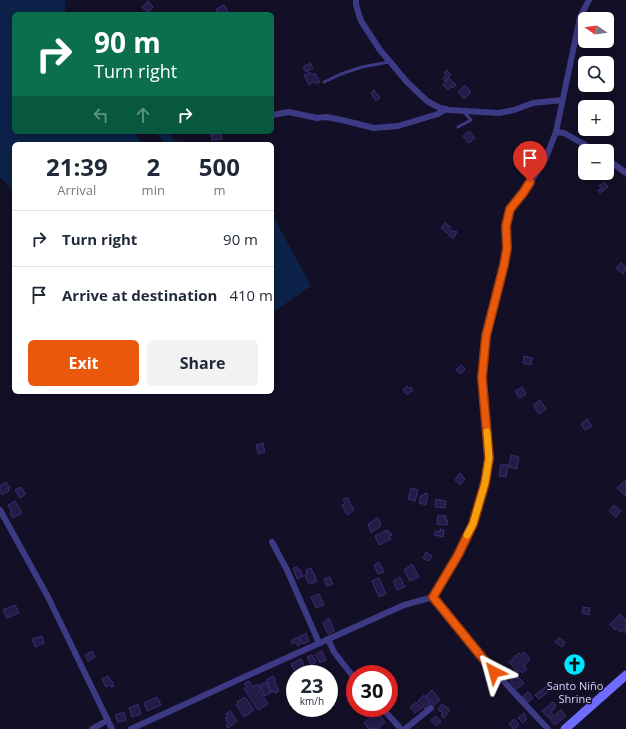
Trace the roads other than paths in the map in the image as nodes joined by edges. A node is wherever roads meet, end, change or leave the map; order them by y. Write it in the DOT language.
graph roads {
  1 [pos="356,0"];
  2 [pos="590,0"];
  3 [pos="391,62"];
  4 [pos="324,82"];
  5 [pos="562,100"];
  6 [pos="446,110"];
  7 [pos="463,111"];
  8 [pos="274,115"];
  9 [pos="458,127"];
  10 [pos="556,132"];
  11 [pos="584,144"];
  12 [pos="614,164"];
  13 [pos="626,173"];
  14 [pos="0,510"];
  15 [pos="272,542"];
  16 [pos="433,597"];
  17 [pos="328,639"];
  18 [pos="319,643"];
  19 [pos="346,667"];
  20 [pos="626,675"];
  21 [pos="431,708"];
  22 [pos="390,717"];
  23 [pos="108,720"];
  24 [pos="92,729"];
  25 [pos="112,729"];
  26 [pos="131,729"];
  27 [pos="401,729"];
  28 [pos="405,729"];
  29 [pos="548,729"];
  30 [pos="565,729"];
  1 -- 3 [label="street"];
  2 -- 5 [label="street"];
  3 -- 4 [label="lane"];
  3 -- 6 [label="street"];
  5 -- 7 [label="street"];
  5 -- 10 [label="street"];
  6 -- 7 [label="street"];
  6 -- 8 [label="street"];
  7 -- 9 [label="lane"];
  10 -- 11 [label="street"];
  10 -- 16 [label="street"];
  12 -- 13 [label="street"];
  14 -- 23 [label="street"];
  15 -- 18 [label="street"];
  16 -- 17 [label="street"];
  16 -- 29 [label="street"];
  17 -- 18 [label="street"];
  17 -- 19 [label="street"];
  18 -- 26 [label="street"];
  20 -- 30 [label="main road"];
  21 -- 28 [label="street"];
  22 -- 27 [label="street"];
  23 -- 24 [label="street"];
  23 -- 25 [label="street"];
}
